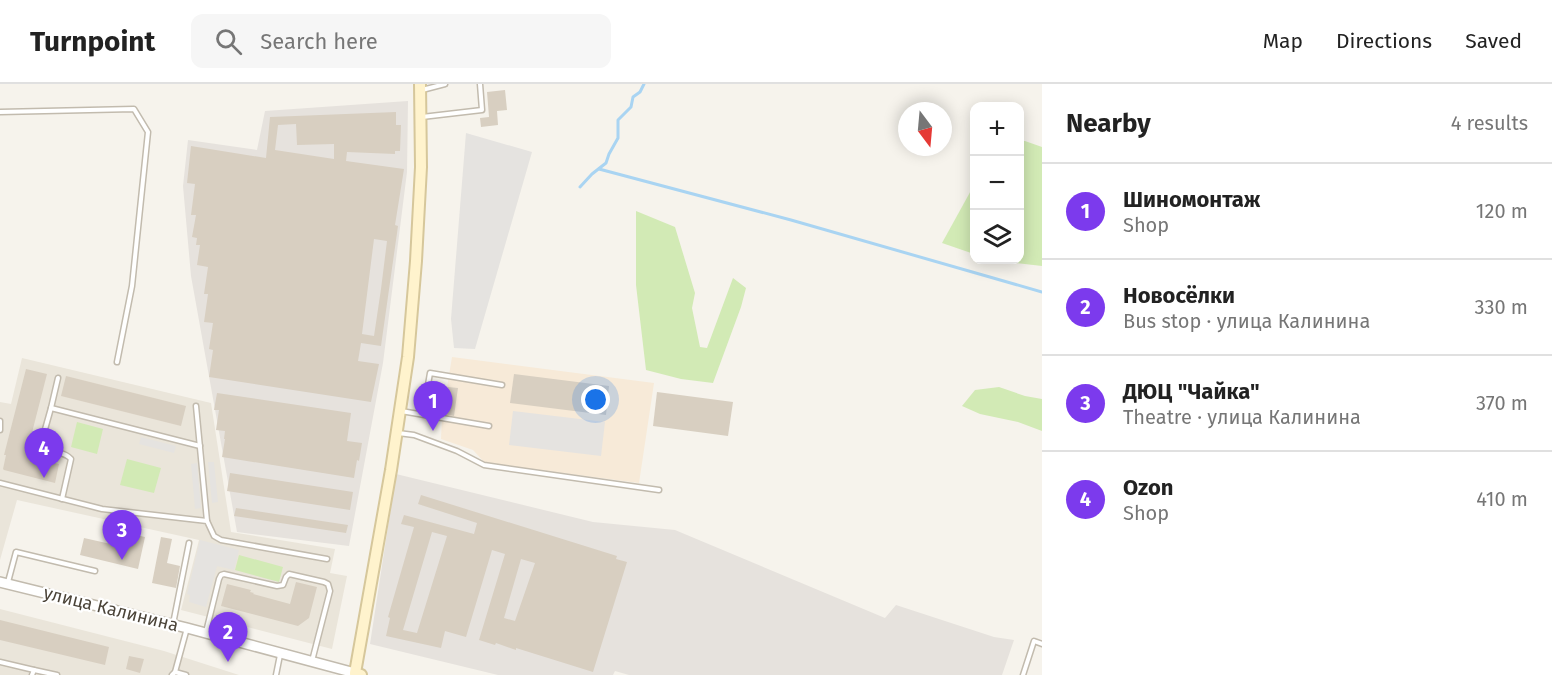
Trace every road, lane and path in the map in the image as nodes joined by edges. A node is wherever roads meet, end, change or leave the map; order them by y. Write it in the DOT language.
graph roads {
  1 [pos="445,84"];
  2 [pos="480,84"];
  3 [pos="421,87"];
  4 [pos="0,112"];
  5 [pos="421,118"];
  6 [pos="117,362"];
  7 [pos="58,378"];
  8 [pos="502,385"];
  9 [pos="196,406"];
  10 [pos="51,408"];
  11 [pos="400,411"];
  12 [pos="423,414"];
  13 [pos="0,421"];
  14 [pos="489,426"];
  15 [pos="0,430"];
  16 [pos="397,432"];
  17 [pos="200,446"];
  18 [pos="0,483"];
  19 [pos="659,490"];
  20 [pos="62,499"];
  21 [pos="207,521"];
  22 [pos="189,543"];
  23 [pos="327,559"];
  24 [pos="95,571"];
  25 [pos="4,583"];
  26 [pos="173,624"];
  27 [pos="187,628"];
  28 [pos="205,633"];
  29 [pos="1042,644"];
  30 [pos="281,653"];
  31 [pos="0,662"];
  32 [pos="312,662"];
  33 [pos="33,672"];
  34 [pos="174,673"];
  35 [pos="358,674"];
  36 [pos="57,675"];
  37 [pos="186,675"];
  38 [pos="276,675"];
  39 [pos="1023,675"];
  1 -- 3 [label="lane"];
  2 -- 5 [label="lane"];
  3 -- 5 [label="main road"];
  4 -- 6 [label="lane"];
  5 -- 11 [label="main road"];
  7 -- 10 [label="lane"];
  8 -- 12 [label="lane"];
  9 -- 17 [label="lane"];
  10 -- 17 [label="lane"];
  10 -- 20 [label="lane"];
  11 -- 12 [label="lane"];
  11 -- 16 [label="main road"];
  12 -- 14 [label="lane"];
  13 -- 15 [label="lane"];
  16 -- 19 [label="lane"];
  16 -- 35 [label="main road"];
  17 -- 21 [label="lane"];
  18 -- 20 [label="lane"];
  20 -- 21 [label="lane"];
  21 -- 23 [label="lane"];
  22 -- 26 [label="lane"];
  24 -- 25 [label="lane"];
  25 -- 26 [label="street, улица Калинина"];
  26 -- 27 [label="street, улица Калинина"];
  27 -- 28 [label="street, улица Калинина"];
  27 -- 34 [label="lane"];
  28 -- 30 [label="street, улица Калинина"];
  28 -- 32 [label="lane"];
  29 -- 39 [label="lane"];
  30 -- 32 [label="street, улица Калинина"];
  30 -- 38 [label="lane"];
  31 -- 33 [label="lane"];
  32 -- 35 [label="street, улица Калинина"];
  33 -- 36 [label="lane"];
  34 -- 37 [label="lane"];
}
